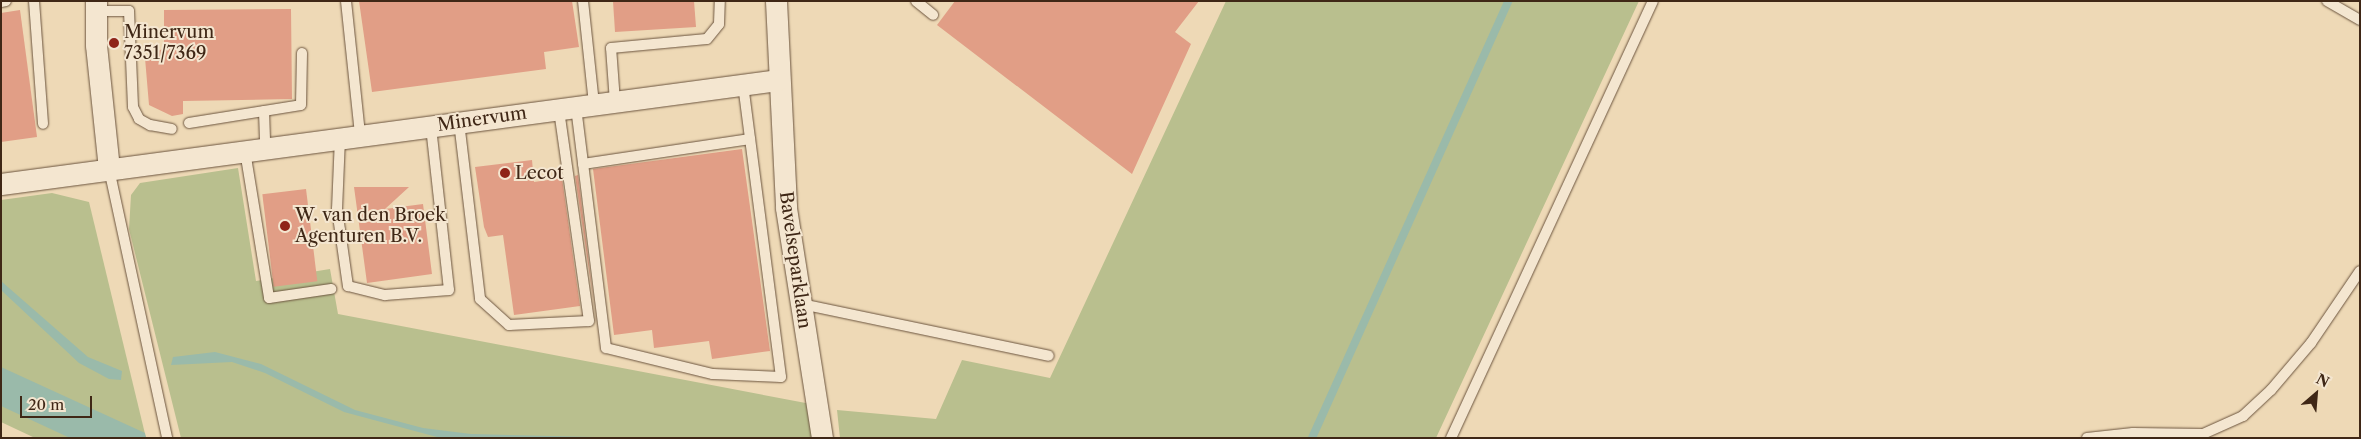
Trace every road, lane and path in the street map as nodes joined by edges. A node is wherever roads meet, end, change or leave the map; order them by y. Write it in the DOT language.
graph roads {
  1 [pos="6,1"];
  2 [pos="34,1"];
  3 [pos="346,1"];
  4 [pos="583,1"];
  5 [pos="720,1"];
  6 [pos="776,1"];
  7 [pos="916,1"];
  8 [pos="1653,1"];
  9 [pos="2327,1"];
  10 [pos="1,2"];
  11 [pos="96,6"];
  12 [pos="932,15"];
  13 [pos="2360,20"];
  14 [pos="302,52"];
  15 [pos="777,80"];
  16 [pos="743,85"];
  17 [pos="586,105"];
  18 [pos="264,111"];
  19 [pos="459,122"];
  20 [pos="189,123"];
  21 [pos="43,124"];
  22 [pos="431,126"];
  23 [pos="172,129"];
  24 [pos="350,137"];
  25 [pos="750,139"];
  26 [pos="255,149"];
  27 [pos="583,164"];
  28 [pos="108,169"];
  29 [pos="1,184"];
  30 [pos="2360,271"];
  31 [pos="332,289"];
  32 [pos="801,304"];
  33 [pos="1049,356"];
  34 [pos="167,438"];
  35 [pos="822,438"];
  36 [pos="1451,438"];
  37 [pos="2087,438"];
  1 -- 10 [label="lane"];
  2 -- 21 [label="lane"];
  3 -- 24 [label="lane"];
  4 -- 17 [label="lane"];
  5 -- 17 [label="lane"];
  6 -- 15 [label="street"];
  7 -- 12 [label="lane"];
  8 -- 36 [label="lane"];
  9 -- 13 [label="lane"];
  11 -- 23 [label="lane"];
  11 -- 28 [label="street"];
  14 -- 18 [label="lane"];
  15 -- 16 [label="street, Minervum"];
  15 -- 32 [label="street, Bavelseparklaan"];
  16 -- 17 [label="street, Minervum"];
  16 -- 25 [label="lane"];
  17 -- 19 [label="street, Minervum"];
  17 -- 19 [label="lane"];
  17 -- 27 [label="lane"];
  18 -- 20 [label="lane"];
  18 -- 26 [label="lane"];
  19 -- 22 [label="street, Minervum"];
  22 -- 24 [label="street, Minervum"];
  22 -- 24 [label="lane"];
  24 -- 26 [label="street, Minervum"];
  25 -- 27 [label="lane"];
  25 -- 27 [label="lane"];
  26 -- 28 [label="street, Minervum"];
  26 -- 31 [label="lane"];
  28 -- 29 [label="street, Minervum"];
  28 -- 34 [label="lane"];
  30 -- 37 [label="lane"];
  32 -- 33 [label="lane"];
  32 -- 35 [label="street, Bavelseparklaan"];
}
